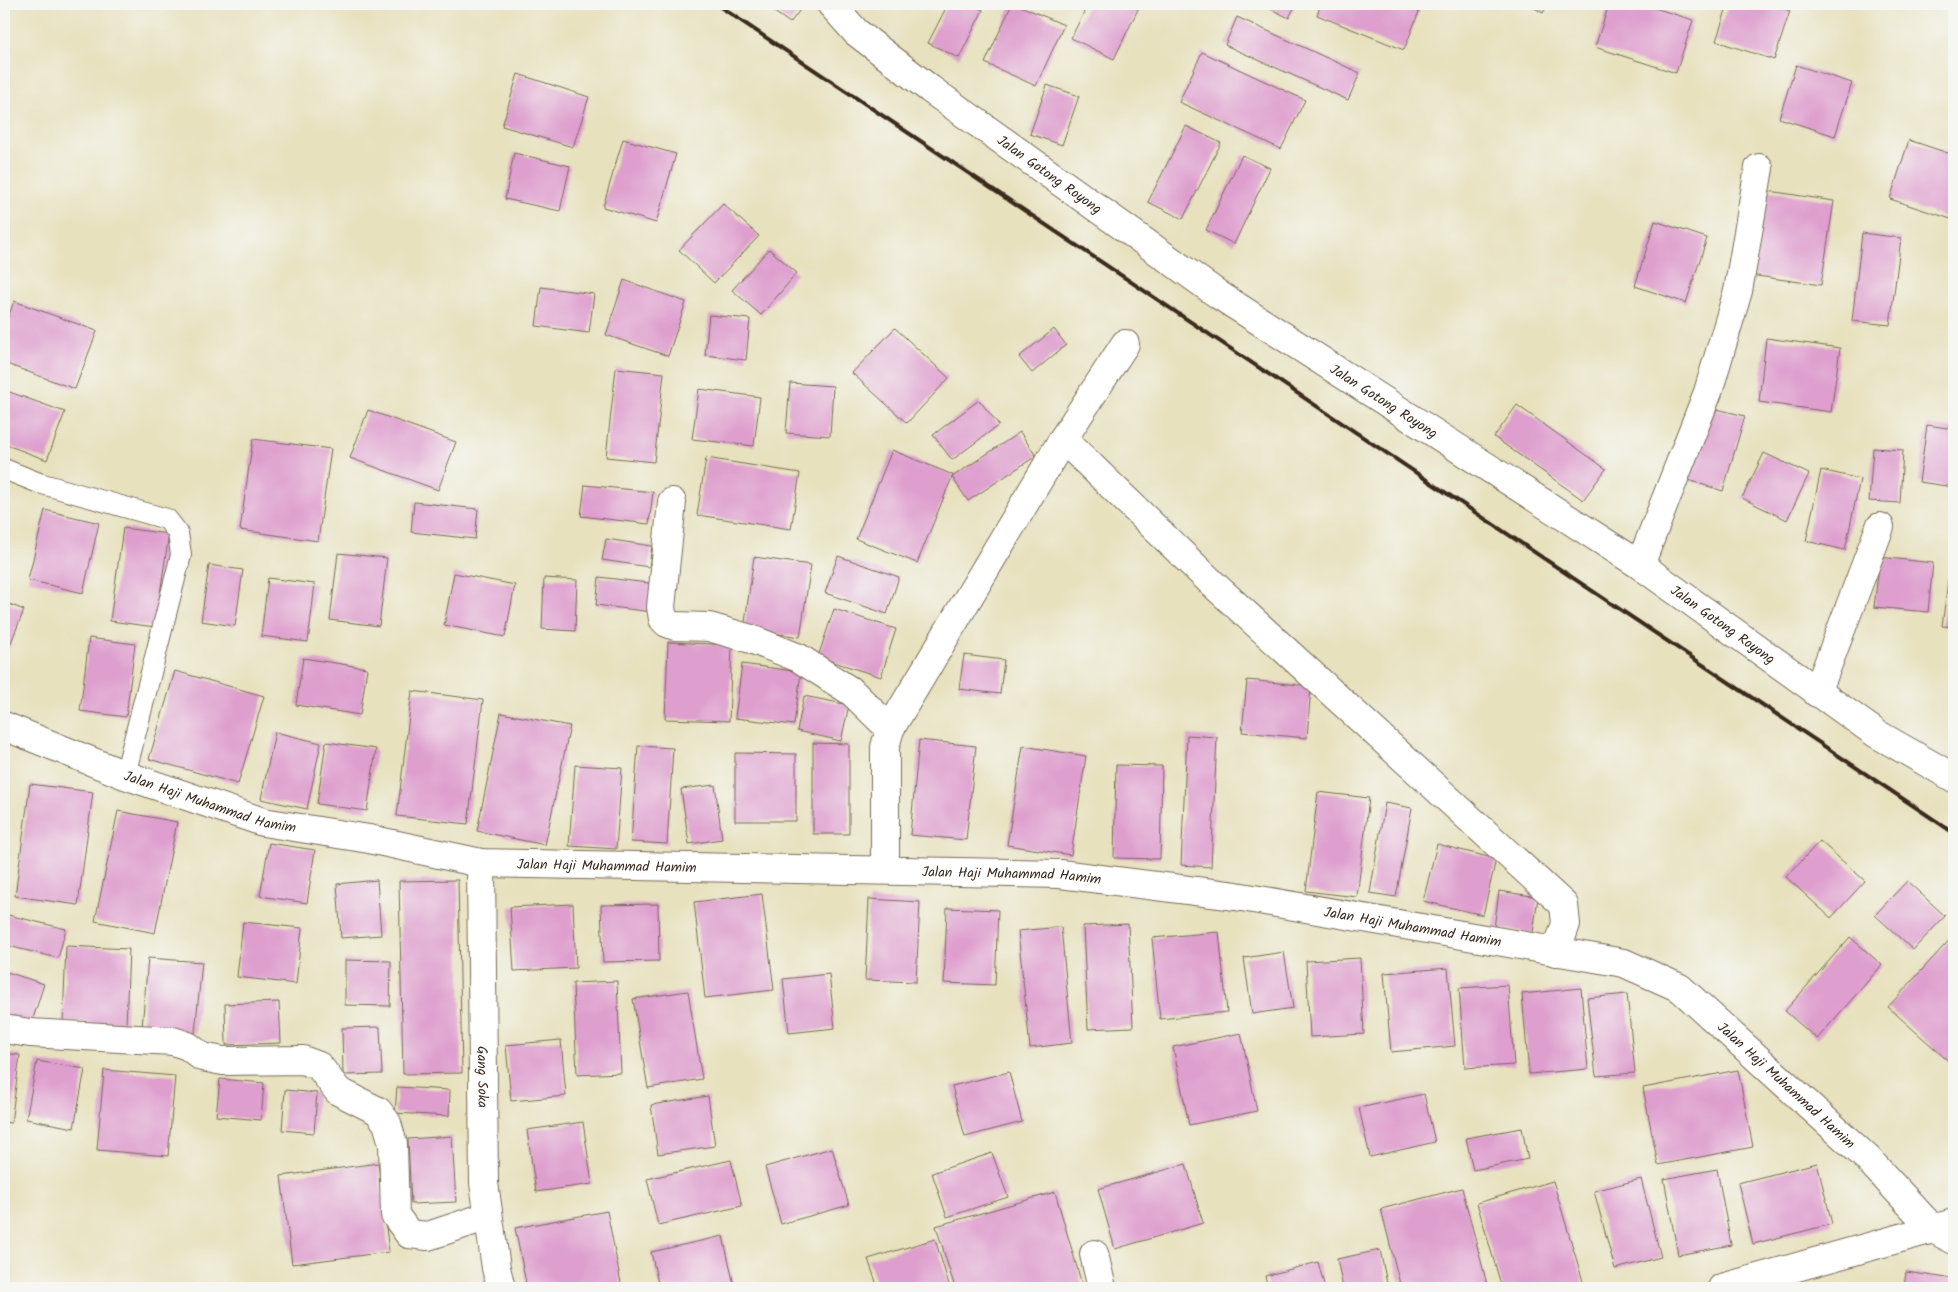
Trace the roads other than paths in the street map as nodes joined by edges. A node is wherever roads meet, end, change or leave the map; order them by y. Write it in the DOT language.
graph roads {
  1 [pos="832,4"];
  2 [pos="1759,168"];
  3 [pos="1125,344"];
  4 [pos="1063,439"];
  5 [pos="4,469"];
  6 [pos="672,502"];
  7 [pos="1880,527"];
  8 [pos="1640,565"];
  9 [pos="1817,693"];
  10 [pos="4,726"];
  11 [pos="890,729"];
  12 [pos="126,775"];
  13 [pos="1954,778"];
  14 [pos="481,863"];
  15 [pos="884,869"];
  16 [pos="1556,952"];
  17 [pos="4,1029"];
  18 [pos="488,1216"];
  19 [pos="1947,1231"];
  20 [pos="1094,1254"];
  21 [pos="1738,1286"];
  22 [pos="501,1288"];
  23 [pos="1102,1288"];
  1 -- 8 [label="street, Jalan Gotong Royong"];
  2 -- 8 [label="street"];
  3 -- 4 [label="street"];
  4 -- 11 [label="street"];
  4 -- 16 [label="street"];
  5 -- 12 [label="lane"];
  6 -- 11 [label="street"];
  7 -- 9 [label="street"];
  8 -- 9 [label="street, Jalan Gotong Royong"];
  9 -- 13 [label="street, Jalan Gotong Royong"];
  10 -- 12 [label="street, Jalan Haji Muhammad Hamim"];
  11 -- 15 [label="street"];
  12 -- 14 [label="street, Jalan Haji Muhammad Hamim"];
  14 -- 15 [label="street, Jalan Haji Muhammad Hamim"];
  14 -- 18 [label="street, Gang Soka"];
  15 -- 16 [label="street, Jalan Haji Muhammad Hamim"];
  16 -- 19 [label="street, Jalan Haji Muhammad Hamim"];
  17 -- 18 [label="street"];
  18 -- 22 [label="street, Gang Soka"];
  19 -- 21 [label="street"];
  20 -- 23 [label="street"];
}
